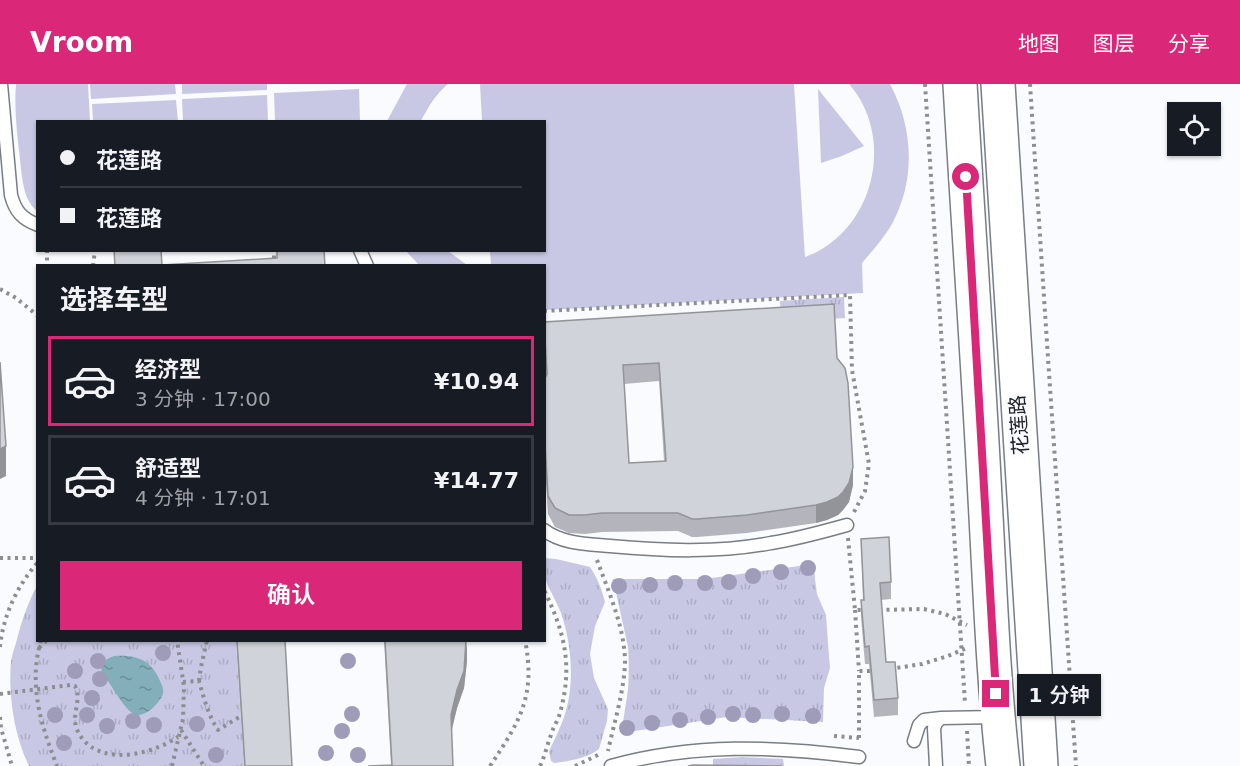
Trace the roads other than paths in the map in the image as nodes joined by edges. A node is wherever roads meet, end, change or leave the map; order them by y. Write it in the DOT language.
graph roads {
  1 [pos="2,84"];
  2 [pos="960,84"];
  3 [pos="998,84"];
  4 [pos="36,224"];
  5 [pos="847,525"];
  6 [pos="546,531"];
  7 [pos="941,718"];
  8 [pos="982,718"];
  9 [pos="914,741"];
  10 [pos="859,757"];
  11 [pos="611,766"];
  12 [pos="936,766"];
  13 [pos="1004,766"];
  14 [pos="1041,766"];
  1 -- 4 [label="lane"];
  2 -- 8 [label="main road, 花莲路"];
  3 -- 14 [label="main road, 花莲路"];
  5 -- 6 [label="lane"];
  7 -- 8 [label="lane"];
  7 -- 9 [label="lane"];
  7 -- 12 [label="lane"];
  8 -- 13 [label="main road, 花莲路"];
  10 -- 11 [label="lane"];
}
